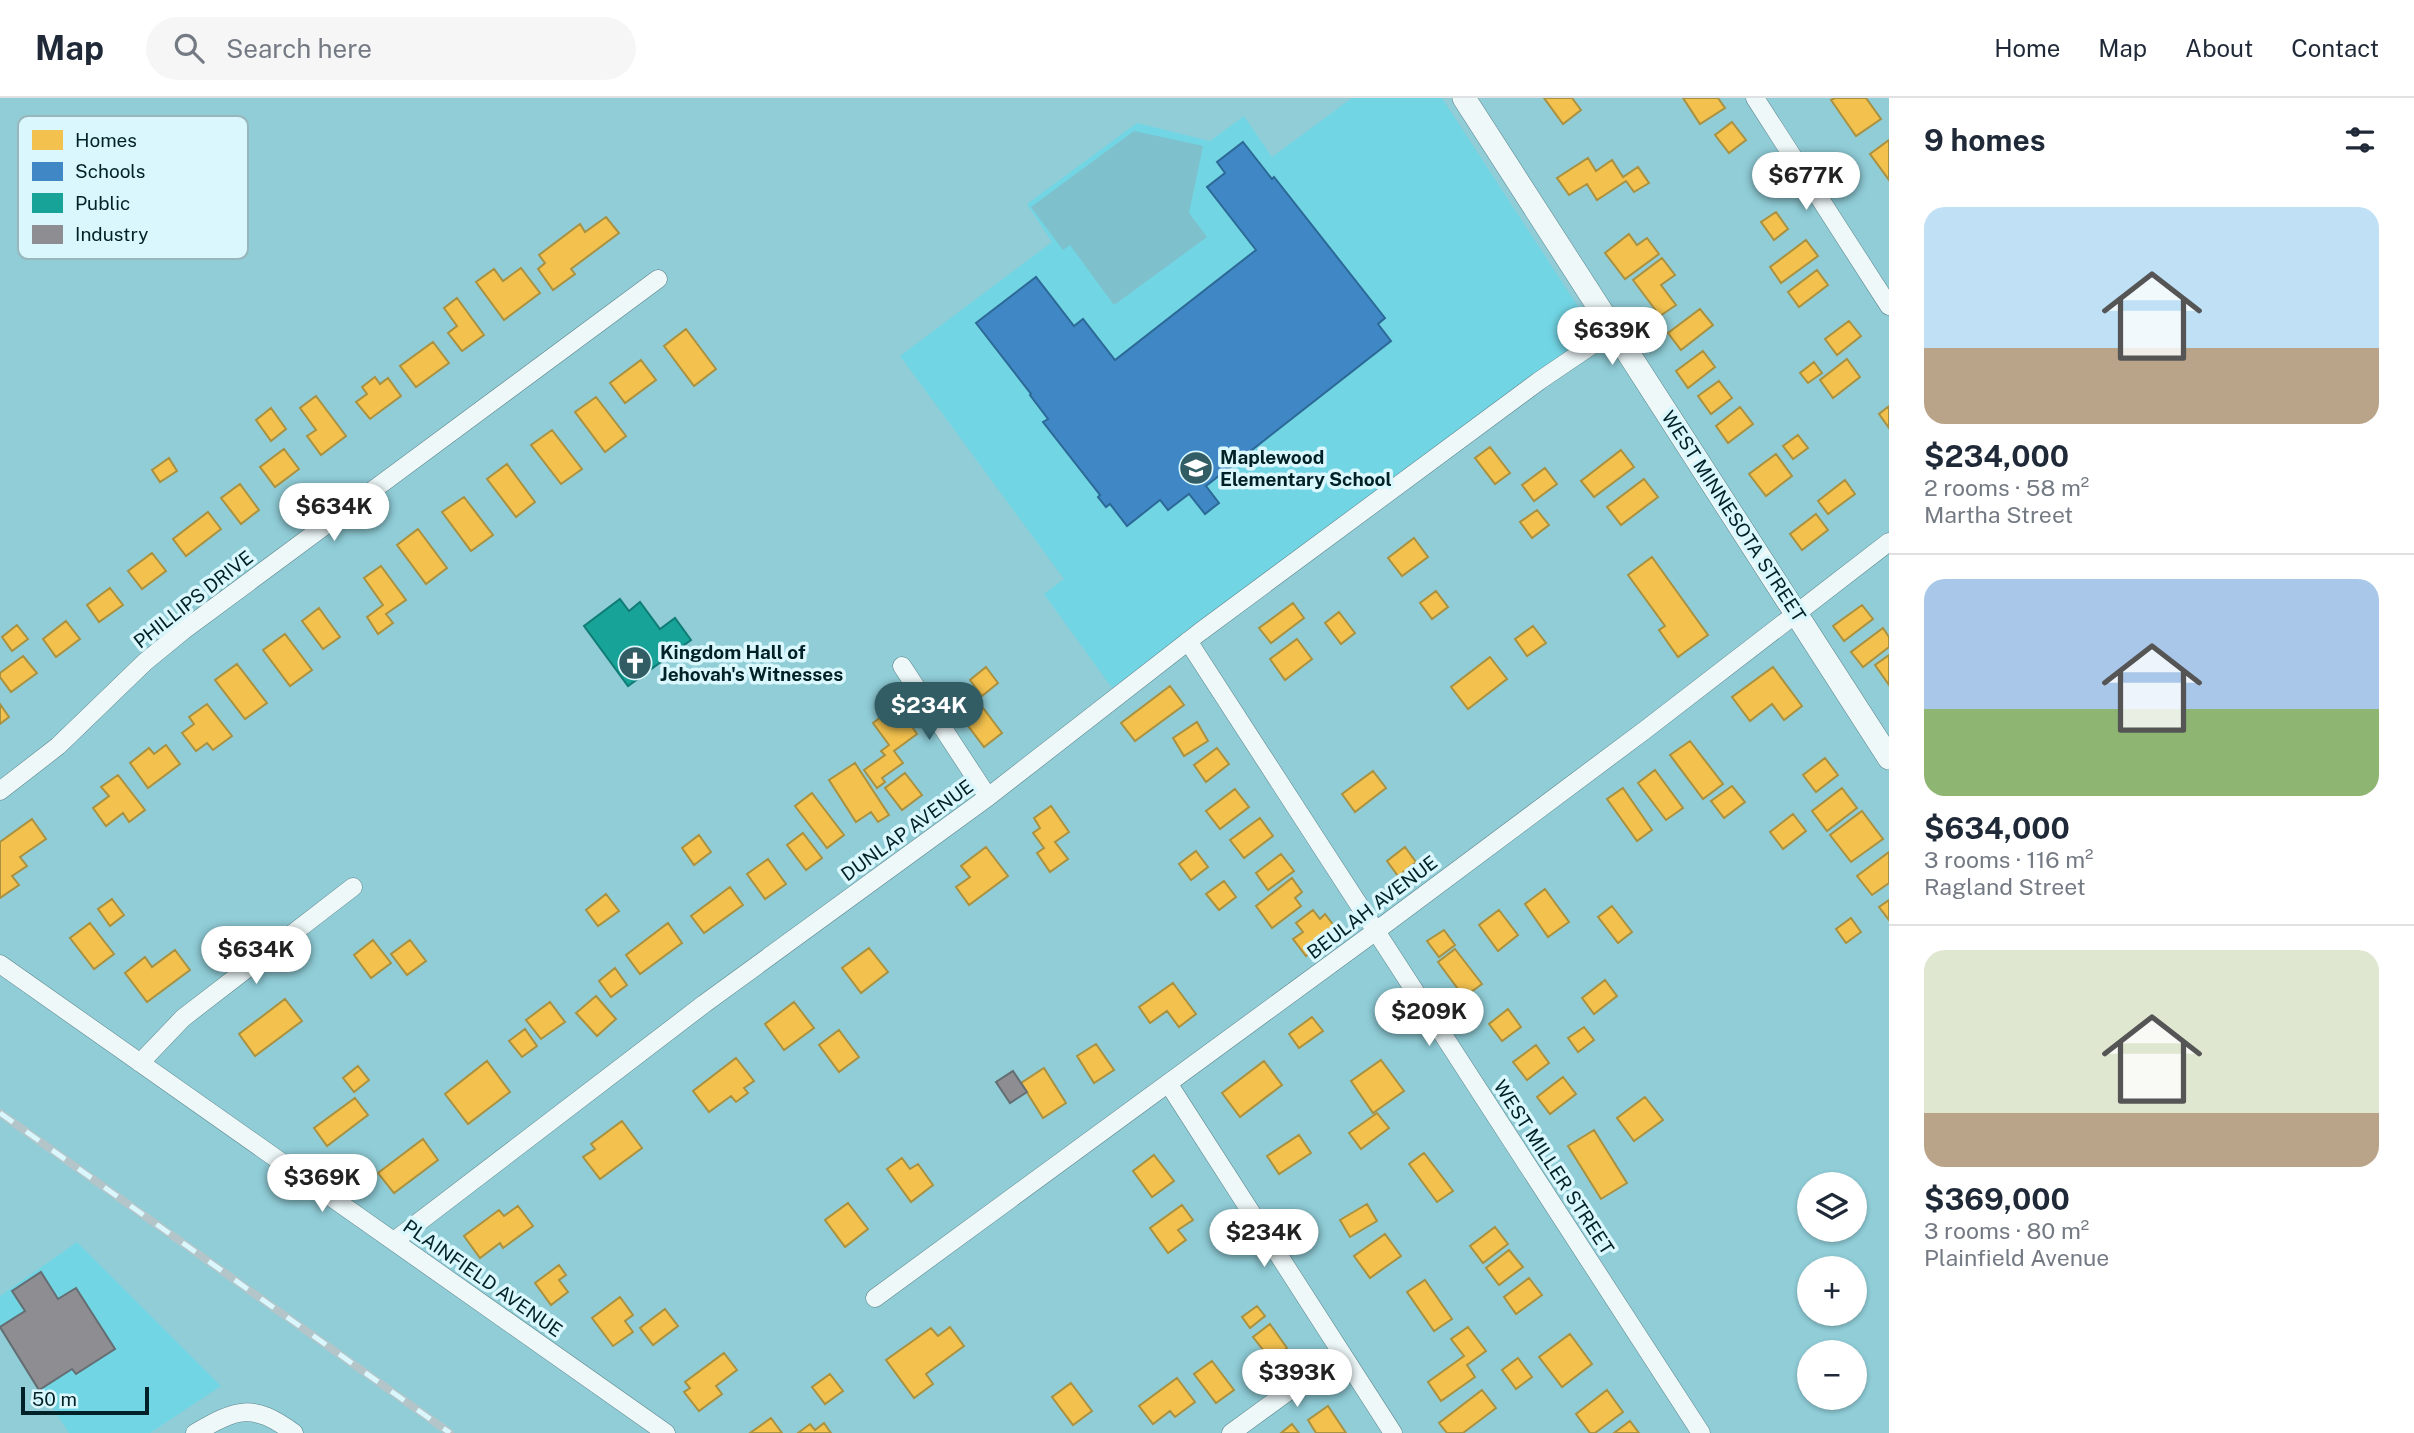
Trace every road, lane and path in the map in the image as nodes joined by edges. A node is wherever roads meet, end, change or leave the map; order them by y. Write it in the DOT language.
graph roads {
  1 [pos="1464,98"];
  2 [pos="1755,98"];
  3 [pos="658,279"];
  4 [pos="1889,306"];
  5 [pos="1614,330"];
  6 [pos="1889,542"];
  7 [pos="1796,612"];
  8 [pos="1188,641"];
  9 [pos="902,666"];
  10 [pos="1889,758"];
  11 [pos="0,791"];
  12 [pos="988,797"];
  13 [pos="353,887"];
  14 [pos="1376,931"];
  15 [pos="0,964"];
  16 [pos="140,1063"];
  17 [pos="1168,1083"];
  18 [pos="394,1241"];
  19 [pos="875,1298"];
  20 [pos="1340,1353"];
  21 [pos="195,1433"];
  22 [pos="294,1433"];
  23 [pos="667,1433"];
  24 [pos="1231,1433"];
  25 [pos="1393,1433"];
  26 [pos="1701,1433"];
  1 -- 5 [label="street, WEST MINNESOTA STREET"];
  2 -- 4 [label="street"];
  3 -- 11 [label="street, PHILLIPS DRIVE"];
  5 -- 7 [label="street, WEST MINNESOTA STREET"];
  5 -- 8 [label="street, DUNLAP AVENUE"];
  6 -- 7 [label="street, BEULAH AVENUE"];
  7 -- 10 [label="street, WEST MINNESOTA STREET"];
  7 -- 14 [label="street, BEULAH AVENUE"];
  8 -- 12 [label="street, DUNLAP AVENUE"];
  8 -- 14 [label="street, WEST MILLER STREET"];
  9 -- 12 [label="street"];
  12 -- 18 [label="street, DUNLAP AVENUE"];
  13 -- 16 [label="street"];
  14 -- 17 [label="street, BEULAH AVENUE"];
  14 -- 26 [label="street, WEST MILLER STREET"];
  15 -- 16 [label="street, PLAINFIELD AVENUE"];
  16 -- 18 [label="street, PLAINFIELD AVENUE"];
  17 -- 19 [label="street, BEULAH AVENUE"];
  17 -- 20 [label="street"];
  18 -- 23 [label="street, PLAINFIELD AVENUE"];
  20 -- 24 [label="street"];
  20 -- 25 [label="street"];
  21 -- 22 [label="street"];
}
